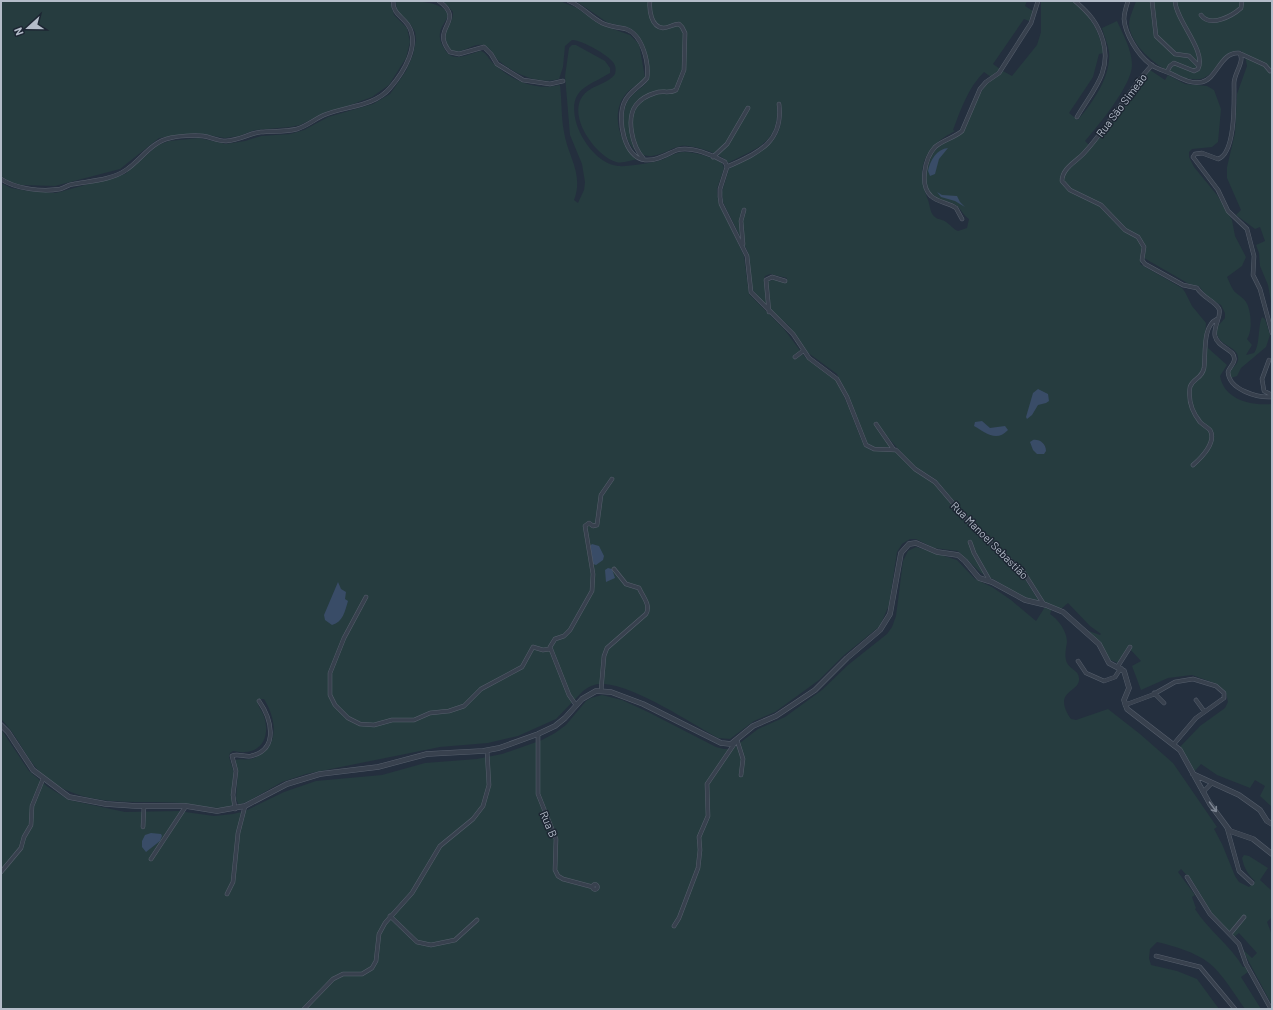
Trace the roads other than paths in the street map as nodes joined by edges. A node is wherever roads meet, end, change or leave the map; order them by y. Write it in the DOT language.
graph roads {
  1 [pos="393,1"];
  2 [pos="439,1"];
  3 [pos="569,1"];
  4 [pos="650,1"];
  5 [pos="1038,1"];
  6 [pos="1075,1"];
  7 [pos="1128,1"];
  8 [pos="1152,1"];
  9 [pos="1175,1"];
  10 [pos="1242,1"];
  11 [pos="1201,15"];
  12 [pos="1240,54"];
  13 [pos="1152,65"];
  14 [pos="1200,66"];
  15 [pos="1270,71"];
  16 [pos="1167,72"];
  17 [pos="562,81"];
  18 [pos="778,104"];
  19 [pos="748,108"];
  20 [pos="1077,117"];
  21 [pos="713,157"];
  22 [pos="645,160"];
  23 [pos="727,167"];
  24 [pos="1,179"];
  25 [pos="744,210"];
  26 [pos="962,219"];
  27 [pos="743,247"];
  28 [pos="785,281"];
  29 [pos="769,312"];
  30 [pos="1218,318"];
  31 [pos="1272,333"];
  32 [pos="803,351"];
  33 [pos="795,357"];
  34 [pos="1269,360"];
  35 [pos="1272,396"];
  36 [pos="876,424"];
  37 [pos="895,450"];
  38 [pos="1193,465"];
  39 [pos="612,479"];
  40 [pos="970,542"];
  41 [pos="614,569"];
  42 [pos="990,582"];
  43 [pos="366,597"];
  44 [pos="1045,604"];
  45 [pos="1130,647"];
  46 [pos="550,649"];
  47 [pos="1078,661"];
  48 [pos="1120,667"];
  49 [pos="601,691"];
  50 [pos="1154,693"];
  51 [pos="1196,700"];
  52 [pos="259,701"];
  53 [pos="1164,703"];
  54 [pos="576,705"];
  55 [pos="1127,707"];
  56 [pos="1204,711"];
  57 [pos="1,725"];
  58 [pos="538,734"];
  59 [pos="737,740"];
  60 [pos="1173,745"];
  61 [pos="487,751"];
  62 [pos="741,774"];
  63 [pos="1193,774"];
  64 [pos="43,779"];
  65 [pos="1211,784"];
  66 [pos="1203,792"];
  67 [pos="144,806"];
  68 [pos="186,806"];
  69 [pos="245,806"];
  70 [pos="235,809"];
  71 [pos="1272,824"];
  72 [pos="142,827"];
  73 [pos="1227,827"];
  74 [pos="1272,854"];
  75 [pos="151,859"];
  76 [pos="1,872"];
  77 [pos="1187,877"];
  78 [pos="1252,883"];
  79 [pos="593,887"];
  80 [pos="227,894"];
  81 [pos="390,916"];
  82 [pos="1244,918"];
  83 [pos="477,920"];
  84 [pos="674,926"];
  85 [pos="1230,934"];
  86 [pos="1156,956"];
  87 [pos="304,1009"];
  88 [pos="1235,1009"];
  89 [pos="1271,1009"];
  1 -- 24 [label="street"];
  2 -- 17 [label="street"];
  3 -- 22 [label="street"];
  4 -- 22 [label="street"];
  5 -- 26 [label="street"];
  6 -- 20 [label="street"];
  7 -- 13 [label="street"];
  8 -- 14 [label="street"];
  9 -- 14 [label="street"];
  10 -- 11 [label="street"];
  12 -- 15 [label="street"];
  12 -- 16 [label="street"];
  12 -- 31 [label="street"];
  13 -- 16 [label="street"];
  13 -- 30 [label="street, Rua São Simeão"];
  14 -- 16 [label="street"];
  18 -- 23 [label="street"];
  19 -- 21 [label="street"];
  21 -- 22 [label="street"];
  21 -- 23 [label="street"];
  23 -- 27 [label="street"];
  25 -- 27 [label="street"];
  27 -- 29 [label="street"];
  28 -- 29 [label="street"];
  29 -- 32 [label="street"];
  30 -- 35 [label="street"];
  30 -- 38 [label="street"];
  32 -- 33 [label="street"];
  32 -- 37 [label="street"];
  34 -- 35 [label="street"];
  36 -- 37 [label="street, Rua Manoel Sebastião"];
  37 -- 44 [label="street, Rua Manoel Sebastião"];
  39 -- 46 [label="street"];
  40 -- 42 [label="street"];
  41 -- 49 [label="street"];
  42 -- 44 [label="street"];
  42 -- 59 [label="street"];
  43 -- 46 [label="street"];
  44 -- 48 [label="street"];
  45 -- 48 [label="street"];
  46 -- 54 [label="street"];
  47 -- 48 [label="street"];
  48 -- 55 [label="street"];
  49 -- 54 [label="street"];
  49 -- 59 [label="street"];
  50 -- 53 [label="street"];
  50 -- 55 [label="street"];
  50 -- 56 [label="street"];
  51 -- 56 [label="street"];
  52 -- 70 [label="street"];
  54 -- 58 [label="street"];
  55 -- 60 [label="street"];
  56 -- 60 [label="street"];
  57 -- 64 [label="street"];
  58 -- 61 [label="street"];
  58 -- 79 [label="street, Rua B"];
  59 -- 62 [label="street"];
  59 -- 84 [label="street"];
  60 -- 63 [label="street"];
  61 -- 69 [label="street"];
  61 -- 81 [label="street"];
  63 -- 65 [label="street"];
  63 -- 66 [label="street"];
  64 -- 67 [label="street"];
  64 -- 76 [label="street"];
  65 -- 66 [label="street"];
  65 -- 71 [label="street"];
  66 -- 73 [label="street, one-way"];
  67 -- 68 [label="street"];
  67 -- 72 [label="street"];
  68 -- 70 [label="street"];
  68 -- 75 [label="street"];
  69 -- 70 [label="street"];
  69 -- 80 [label="street"];
  73 -- 74 [label="street"];
  73 -- 78 [label="street"];
  77 -- 85 [label="street"];
  81 -- 83 [label="street"];
  81 -- 87 [label="street"];
  82 -- 85 [label="street"];
  85 -- 89 [label="street"];
  86 -- 88 [label="street"];
}
